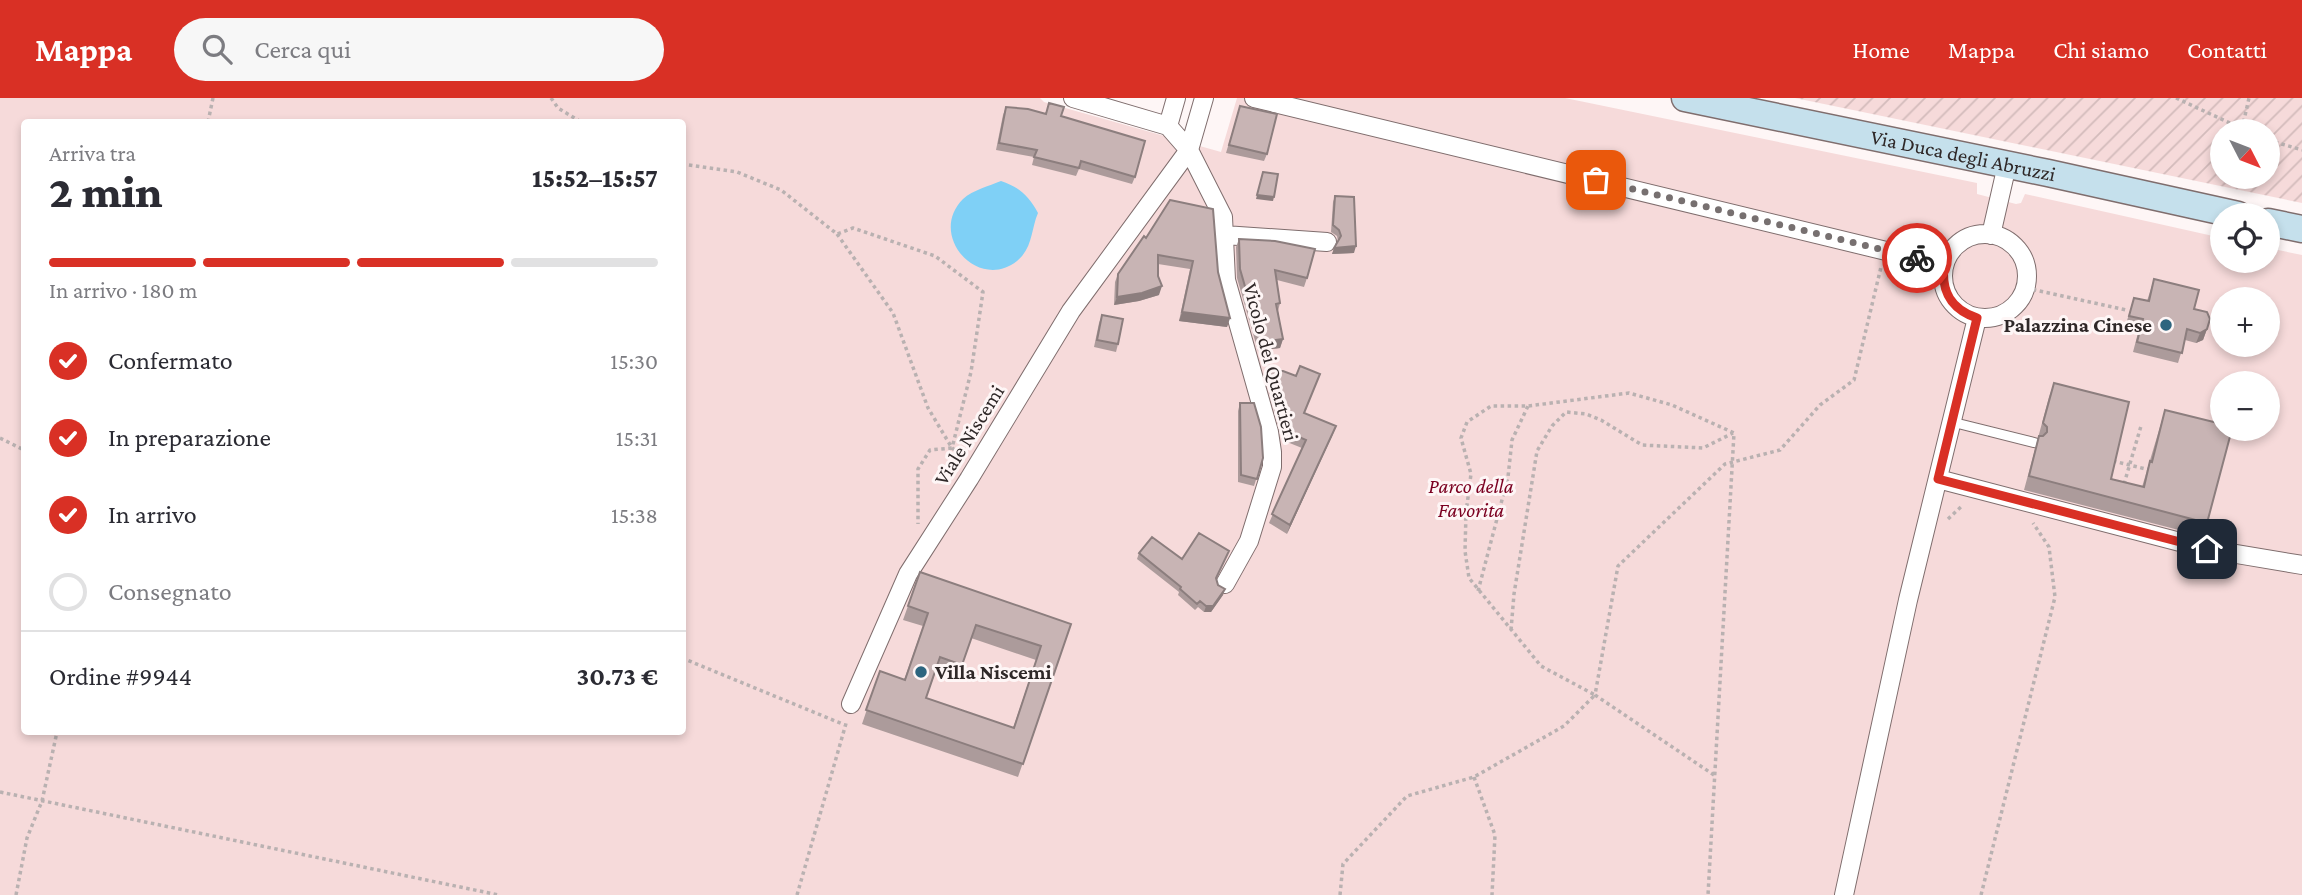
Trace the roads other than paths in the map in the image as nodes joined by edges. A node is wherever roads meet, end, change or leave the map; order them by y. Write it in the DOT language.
graph roads {
  1 [pos="1073,98"];
  2 [pos="1176,98"];
  3 [pos="1204,98"];
  4 [pos="1254,98"];
  5 [pos="1685,98"];
  6 [pos="1168,126"];
  7 [pos="1189,150"];
  8 [pos="2007,165"];
  9 [pos="2210,209"];
  10 [pos="2280,224"];
  11 [pos="2302,229"];
  12 [pos="1224,235"];
  13 [pos="1991,235"];
  14 [pos="1327,242"];
  15 [pos="1944,265"];
  16 [pos="1977,318"];
  17 [pos="1952,422"];
  18 [pos="2036,443"];
  19 [pos="1938,479"];
  20 [pos="2302,565"];
  21 [pos="1225,584"];
  22 [pos="851,704"];
  23 [pos="1844,895"];
  1 -- 6 [label="street"];
  2 -- 6 [label="street"];
  3 -- 7 [label="street"];
  4 -- 15 [label="street"];
  5 -- 8 [label="street, Via Duca degli Abruzzi"];
  6 -- 7 [label="street, Vicolo dei Quartieri"];
  7 -- 12 [label="street, Vicolo dei Quartieri"];
  7 -- 22 [label="street, Viale Niscemi"];
  8 -- 9 [label="street, Via Duca degli Abruzzi"];
  8 -- 13 [label="street"];
  10 -- 11 [label="street"];
  12 -- 14 [label="street"];
  12 -- 21 [label="street, Vicolo dei Quartieri"];
  13 -- 15 [label="street"];
  13 -- 16 [label="street"];
  15 -- 16 [label="street"];
  16 -- 17 [label="street"];
  17 -- 18 [label="lane"];
  17 -- 19 [label="street"];
  19 -- 20 [label="street"];
  19 -- 23 [label="street"];
}
